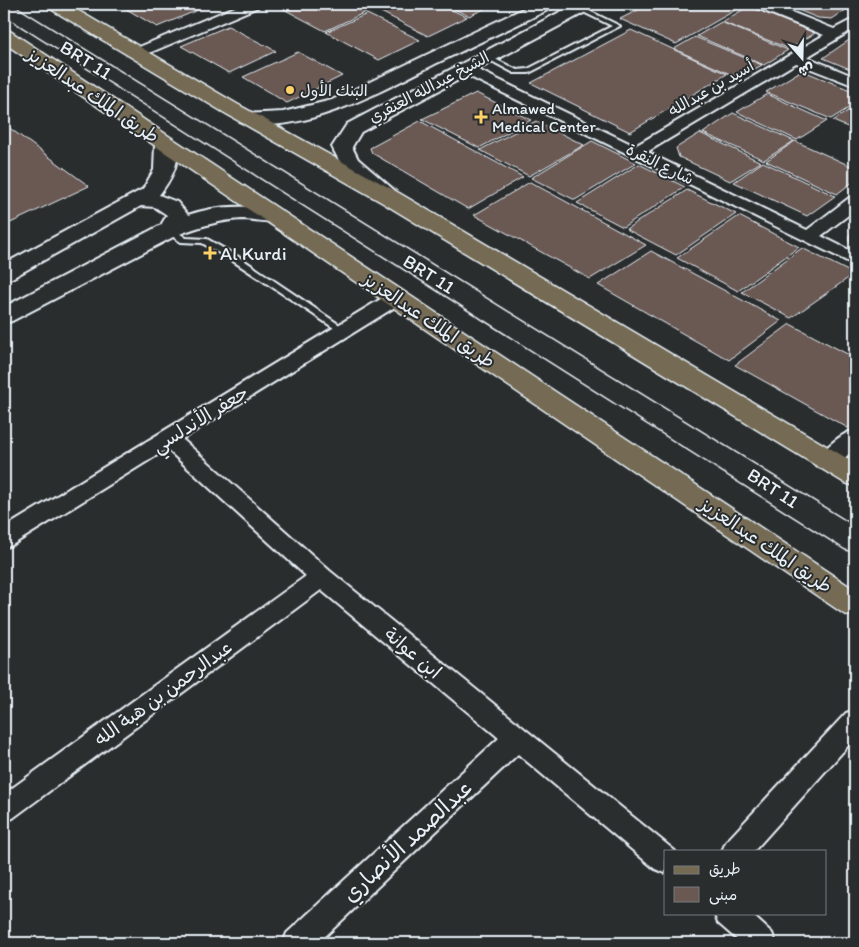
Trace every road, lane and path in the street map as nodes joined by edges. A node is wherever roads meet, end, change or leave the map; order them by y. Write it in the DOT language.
graph roads {
  1 [pos="55,4"];
  2 [pos="252,4"];
  3 [pos="546,4"];
  4 [pos="759,4"];
  5 [pos="583,6"];
  6 [pos="4,7"];
  7 [pos="855,22"];
  8 [pos="835,34"];
  9 [pos="4,36"];
  10 [pos="137,53"];
  11 [pos="487,56"];
  12 [pos="797,58"];
  13 [pos="465,69"];
  14 [pos="855,82"];
  15 [pos="339,104"];
  16 [pos="248,118"];
  17 [pos="362,123"];
  18 [pos="165,144"];
  19 [pos="636,152"];
  20 [pos="391,198"];
  21 [pos="138,200"];
  22 [pos="855,202"];
  23 [pos="274,216"];
  24 [pos="169,230"];
  25 [pos="809,237"];
  26 [pos="855,260"];
  27 [pos="4,273"];
  28 [pos="396,298"];
  29 [pos="4,316"];
  30 [pos="343,330"];
  31 [pos="855,437"];
  32 [pos="168,438"];
  33 [pos="828,460"];
  34 [pos="855,476"];
  35 [pos="4,539"];
  36 [pos="855,541"];
  37 [pos="322,577"];
  38 [pos="855,605"];
  39 [pos="855,721"];
  40 [pos="516,739"];
  41 [pos="4,809"];
  42 [pos="737,850"];
  43 [pos="664,859"];
  44 [pos="729,914"];
  45 [pos="297,943"];
  46 [pos="762,943"];
  1 -- 10 [label="main road"];
  2 -- 10 [label="street"];
  3 -- 15 [label="street, الشيخ عبدالله العنقري"];
  4 -- 8 [label="street"];
  5 -- 11 [label="street, الشيخ عبدالله العنقري"];
  5 -- 11 [label="lane"];
  6 -- 36 [label="main road, BRT 11"];
  7 -- 8 [label="street, أسيد بن عبدالله"];
  8 -- 12 [label="street, أسيد بن عبدالله"];
  9 -- 18 [label="main road, طريق الملك عبدالعزيز"];
  10 -- 16 [label="main road"];
  11 -- 13 [label="street, الشيخ عبدالله العنقري"];
  12 -- 14 [label="street"];
  12 -- 19 [label="street, أسيد بن عبدالله"];
  13 -- 17 [label="street, الشيخ عبدالله العنقري"];
  13 -- 19 [label="street, شارع النقرة"];
  15 -- 16 [label="street, الشيخ عبدالله العنقري"];
  15 -- 17 [label="street"];
  16 -- 20 [label="main road"];
  17 -- 20 [label="street, الشيخ عبدالله العنقري"];
  18 -- 21 [label="street"];
  18 -- 23 [label="main road, طريق الملك عبدالعزيز"];
  19 -- 25 [label="street, شارع النقرة"];
  20 -- 33 [label="main road"];
  21 -- 24 [label="street"];
  21 -- 27 [label="street"];
  22 -- 25 [label="street"];
  23 -- 24 [label="street"];
  23 -- 28 [label="main road, طريق الملك عبدالعزيز"];
  24 -- 29 [label="street"];
  24 -- 30 [label="lane"];
  25 -- 26 [label="street, شارع النقرة"];
  28 -- 30 [label="street, جعفر الأندلسي"];
  28 -- 38 [label="main road, طريق الملك عبدالعزيز"];
  30 -- 32 [label="street, جعفر الأندلسي"];
  31 -- 33 [label="street"];
  32 -- 35 [label="street, جعفر الأندلسي"];
  32 -- 37 [label="street, ابن عوانة"];
  33 -- 34 [label="main road"];
  37 -- 40 [label="street, ابن عوانة"];
  37 -- 41 [label="street, عبدالرحمن بن هبة الله"];
  39 -- 42 [label="street"];
  40 -- 43 [label="street, ابن عوانة"];
  40 -- 45 [label="street, عبدالصمد الأنصاري"];
  44 -- 46 [label="street"];
}
